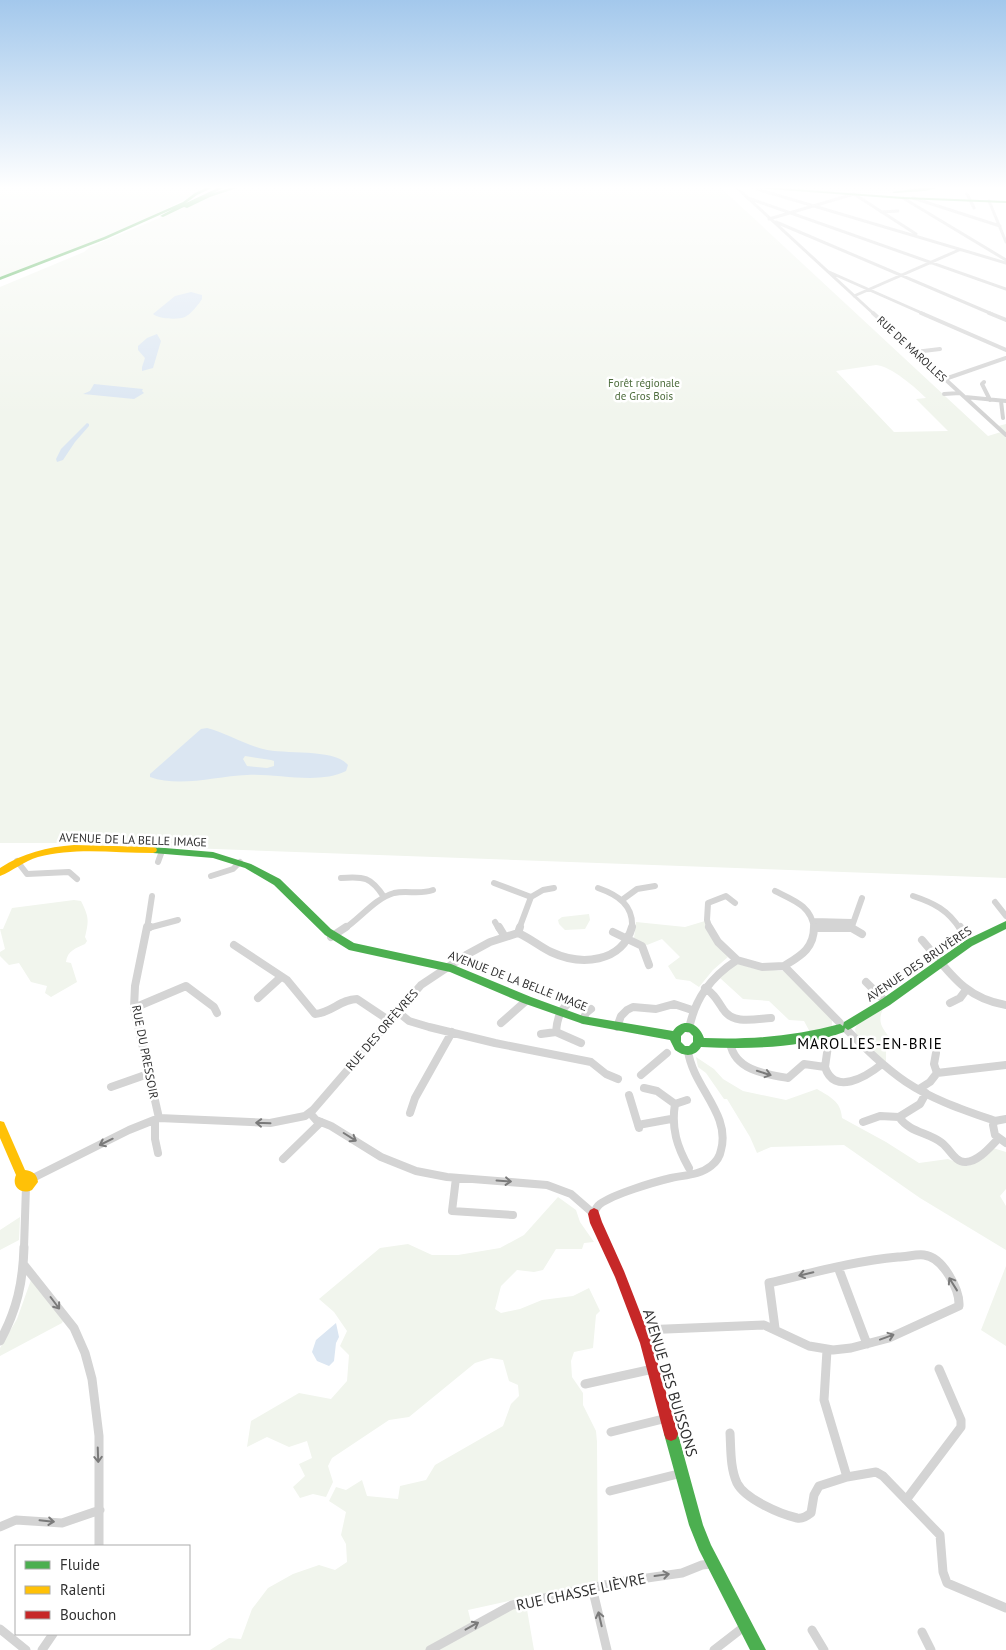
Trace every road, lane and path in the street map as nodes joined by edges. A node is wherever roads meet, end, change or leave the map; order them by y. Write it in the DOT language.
graph roads {
  1 [pos="41,263"];
  2 [pos="50,263"];
  3 [pos="818,263"];
  4 [pos="872,263"];
  5 [pos="930,263"];
  6 [pos="935,263"];
  7 [pos="828,272"];
  8 [pos="902,276"];
  9 [pos="0,279"];
  10 [pos="0,284"];
  11 [pos="1006,288"];
  12 [pos="871,290"];
  13 [pos="854,296"];
  14 [pos="1006,320"];
  15 [pos="940,349"];
  16 [pos="1006,350"];
  17 [pos="916,352"];
  18 [pos="1005,359"];
  19 [pos="945,379"];
  20 [pos="984,382"];
  21 [pos="960,393"];
  22 [pos="944,394"];
  23 [pos="965,397"];
  24 [pos="990,400"];
  25 [pos="1003,401"];
  26 [pos="1004,415"];
  27 [pos="1006,435"];
  28 [pos="162,851"];
  29 [pos="17,861"];
  30 [pos="158,862"];
  31 [pos="240,862"];
  32 [pos="0,872"];
  33 [pos="211,876"];
  34 [pos="341,878"];
  35 [pos="77,879"];
  36 [pos="494,883"];
  37 [pos="655,886"];
  38 [pos="554,888"];
  39 [pos="598,888"];
  40 [pos="432,890"];
  41 [pos="775,891"];
  42 [pos="152,896"];
  43 [pos="531,896"];
  44 [pos="913,896"];
  45 [pos="384,897"];
  46 [pos="862,898"];
  47 [pos="622,900"];
  48 [pos="996,902"];
  49 [pos="735,903"];
  50 [pos="1006,916"];
  51 [pos="178,920"];
  52 [pos="495,922"];
  53 [pos="814,924"];
  54 [pos="851,925"];
  55 [pos="1006,925"];
  56 [pos="148,928"];
  57 [pos="613,932"];
  58 [pos="518,933"];
  59 [pos="862,934"];
  60 [pos="331,937"];
  61 [pos="505,937"];
  62 [pos="628,939"];
  63 [pos="922,940"];
  64 [pos="969,943"];
  65 [pos="234,945"];
  66 [pos="737,960"];
  67 [pos="940,964"];
  68 [pos="649,965"];
  69 [pos="784,966"];
  70 [pos="447,967"];
  71 [pos="281,976"];
  72 [pos="866,982"];
  73 [pos="705,988"];
  74 [pos="966,990"];
  75 [pos="258,998"];
  76 [pos="527,1000"];
  77 [pos="572,1001"];
  78 [pos="886,1002"];
  79 [pos="950,1003"];
  80 [pos="1006,1005"];
  81 [pos="134,1008"];
  82 [pos="591,1009"];
  83 [pos="692,1010"];
  84 [pos="398,1012"];
  85 [pos="561,1012"];
  86 [pos="217,1013"];
  87 [pos="770,1018"];
  88 [pos="583,1020"];
  89 [pos="390,1021"];
  90 [pos="501,1023"];
  91 [pos="617,1027"];
  92 [pos="844,1027"];
  93 [pos="689,1029"];
  94 [pos="452,1032"];
  95 [pos="556,1032"];
  96 [pos="541,1034"];
  97 [pos="822,1034"];
  98 [pos="675,1036"];
  99 [pos="699,1042"];
  100 [pos="581,1043"];
  101 [pos="730,1043"];
  102 [pos="688,1050"];
  103 [pos="667,1053"];
  104 [pos="936,1053"];
  105 [pos="882,1064"];
  106 [pos="1006,1066"];
  107 [pos="825,1067"];
  108 [pos="148,1074"];
  109 [pos="937,1074"];
  110 [pos="641,1075"];
  111 [pos="618,1079"];
  112 [pos="111,1087"];
  113 [pos="644,1088"];
  114 [pos="922,1091"];
  115 [pos="629,1095"];
  116 [pos="687,1100"];
  117 [pos="674,1104"];
  118 [pos="310,1113"];
  119 [pos="410,1113"];
  120 [pos="899,1117"];
  121 [pos="157,1119"];
  122 [pos="671,1119"];
  123 [pos="1006,1119"];
  124 [pos="995,1121"];
  125 [pos="321,1122"];
  126 [pos="863,1122"];
  127 [pos="0,1126"];
  128 [pos="1002,1141"];
  129 [pos="158,1153"];
  130 [pos="283,1159"];
  131 [pos="689,1168"];
  132 [pos="28,1177"];
  133 [pos="456,1178"];
  134 [pos="26,1186"];
  135 [pos="594,1214"];
  136 [pos="513,1215"];
  137 [pos="24,1265"];
  138 [pos="838,1267"];
  139 [pos="775,1328"];
  140 [pos="642,1330"];
  141 [pos="0,1341"];
  142 [pos="868,1344"];
  143 [pos="827,1350"];
  144 [pos="654,1368"];
  145 [pos="939,1369"];
  146 [pos="584,1384"];
  147 [pos="667,1418"];
  148 [pos="611,1432"];
  149 [pos="730,1433"];
  150 [pos="682,1473"];
  151 [pos="847,1477"];
  152 [pos="610,1491"];
  153 [pos="906,1500"];
  154 [pos="100,1510"];
  155 [pos="0,1527"];
  156 [pos="99,1545"];
  157 [pos="712,1564"];
  158 [pos="592,1588"];
  159 [pos="1006,1608"];
  160 [pos="745,1626"];
  161 [pos="0,1629"];
  162 [pos="812,1630"];
  163 [pos="922,1632"];
  164 [pos="52,1635"];
  165 [pos="26,1650"];
  166 [pos="42,1650"];
  167 [pos="430,1650"];
  168 [pos="607,1650"];
  169 [pos="714,1650"];
  170 [pos="758,1650"];
  171 [pos="824,1650"];
  172 [pos="931,1650"];
  1 -- 9 [label="main road"];
  2 -- 10 [label="main road"];
  3 -- 7 [label="street, RUE DE MAROLLES"];
  4 -- 8 [label="street"];
  5 -- 8 [label="street"];
  6 -- 11 [label="street"];
  7 -- 12 [label="street"];
  7 -- 13 [label="street, RUE DE MAROLLES"];
  8 -- 12 [label="street"];
  8 -- 14 [label="street"];
  12 -- 13 [label="street"];
  12 -- 16 [label="street"];
  13 -- 17 [label="street, RUE DE MAROLLES"];
  15 -- 17 [label="street"];
  17 -- 19 [label="street, RUE DE MAROLLES"];
  18 -- 19 [label="street"];
  19 -- 21 [label="street, RUE DE MAROLLES"];
  20 -- 24 [label="street"];
  21 -- 22 [label="street"];
  21 -- 23 [label="street, RUE DE MAROLLES"];
  23 -- 24 [label="street"];
  23 -- 27 [label="street, RUE DE MAROLLES"];
  24 -- 25 [label="street"];
  25 -- 26 [label="street"];
  28 -- 29 [label="main road, AVENUE DE LA BELLE IMAGE"];
  28 -- 30 [label="street"];
  28 -- 31 [label="main road, AVENUE DE LA BELLE IMAGE"];
  29 -- 32 [label="main road, AVENUE DE LA BELLE IMAGE"];
  29 -- 35 [label="street"];
  31 -- 33 [label="street"];
  31 -- 60 [label="main road, AVENUE DE LA BELLE IMAGE"];
  34 -- 45 [label="street"];
  36 -- 43 [label="street"];
  37 -- 47 [label="street"];
  38 -- 43 [label="street"];
  39 -- 47 [label="street"];
  40 -- 45 [label="street"];
  41 -- 53 [label="street"];
  42 -- 56 [label="street, RUE DU PRESSOIR"];
  43 -- 58 [label="street"];
  44 -- 64 [label="street"];
  45 -- 60 [label="street"];
  46 -- 54 [label="street"];
  47 -- 62 [label="street"];
  48 -- 50 [label="street"];
  49 -- 66 [label="street"];
  51 -- 56 [label="street"];
  52 -- 61 [label="street"];
  53 -- 54 [label="street"];
  53 -- 69 [label="street"];
  54 -- 59 [label="street"];
  55 -- 64 [label="main road, AVENUE DES BRUYÈRES"];
  56 -- 81 [label="street, RUE DU PRESSOIR"];
  57 -- 62 [label="street"];
  58 -- 61 [label="street, RUE DES ORFÈVRES"];
  58 -- 62 [label="street"];
  60 -- 70 [label="main road, AVENUE DE LA BELLE IMAGE"];
  61 -- 70 [label="street, RUE DES ORFÈVRES"];
  62 -- 68 [label="street"];
  63 -- 67 [label="street"];
  64 -- 67 [label="main road, AVENUE DES BRUYÈRES"];
  65 -- 71 [label="street"];
  66 -- 69 [label="street"];
  66 -- 73 [label="street"];
  67 -- 74 [label="street"];
  67 -- 78 [label="main road, AVENUE DES BRUYÈRES"];
  69 -- 92 [label="street"];
  70 -- 76 [label="main road, AVENUE DE LA BELLE IMAGE"];
  70 -- 84 [label="street, RUE DES ORFÈVRES"];
  71 -- 75 [label="street"];
  71 -- 89 [label="street"];
  72 -- 78 [label="street"];
  73 -- 83 [label="street"];
  73 -- 87 [label="street"];
  74 -- 79 [label="street"];
  74 -- 80 [label="street"];
  76 -- 85 [label="main road, AVENUE DE LA BELLE IMAGE"];
  76 -- 90 [label="street"];
  77 -- 85 [label="street"];
  78 -- 92 [label="main road, AVENUE DES BRUYÈRES"];
  81 -- 86 [label="street"];
  81 -- 108 [label="street, RUE DU PRESSOIR"];
  82 -- 88 [label="street"];
  83 -- 91 [label="street"];
  83 -- 93 [label="street"];
  84 -- 89 [label="street, RUE DES ORFÈVRES"];
  84 -- 94 [label="street"];
  85 -- 88 [label="main road, AVENUE DE LA BELLE IMAGE"];
  85 -- 95 [label="street"];
  88 -- 91 [label="main road, AVENUE DE LA BELLE IMAGE"];
  89 -- 118 [label="street, RUE DES ORFÈVRES"];
  91 -- 98 [label="main road, AVENUE DE LA BELLE IMAGE"];
  92 -- 97 [label="main road, AVENUE DES BRUYÈRES"];
  92 -- 105 [label="street"];
  93 -- 98 [label="main road"];
  93 -- 99 [label="main road"];
  94 -- 111 [label="street"];
  94 -- 119 [label="street"];
  95 -- 96 [label="street"];
  95 -- 100 [label="street"];
  97 -- 101 [label="main road, AVENUE DES BRUYÈRES"];
  97 -- 107 [label="street"];
  98 -- 102 [label="main road"];
  99 -- 101 [label="main road, AVENUE DES BRUYÈRES"];
  99 -- 102 [label="main road"];
  101 -- 107 [label="street, one-way"];
  102 -- 135 [label="street"];
  103 -- 110 [label="street"];
  104 -- 109 [label="street"];
  105 -- 107 [label="street"];
  105 -- 114 [label="street"];
  106 -- 109 [label="street"];
  108 -- 112 [label="street"];
  108 -- 121 [label="street, RUE DU PRESSOIR"];
  109 -- 114 [label="street"];
  113 -- 117 [label="street"];
  114 -- 120 [label="street"];
  114 -- 124 [label="street"];
  115 -- 122 [label="street"];
  116 -- 117 [label="street"];
  117 -- 122 [label="street"];
  118 -- 121 [label="street, one-way"];
  118 -- 125 [label="street"];
  120 -- 126 [label="street"];
  120 -- 128 [label="street"];
  121 -- 129 [label="street, RUE DU PRESSOIR"];
  121 -- 132 [label="street, one-way"];
  122 -- 131 [label="street"];
  123 -- 124 [label="street"];
  124 -- 128 [label="street"];
  125 -- 130 [label="street"];
  125 -- 133 [label="street, one-way"];
  127 -- 132 [label="main road"];
  132 -- 134 [label="main road"];
  133 -- 135 [label="street, one-way"];
  133 -- 136 [label="street"];
  134 -- 137 [label="street"];
  135 -- 140 [label="main road, AVENUE DES BUISSONS"];
  137 -- 141 [label="street"];
  137 -- 154 [label="street, one-way"];
  138 -- 139 [label="street, one-way"];
  138 -- 142 [label="street"];
  142 -- 138 [label="street, one-way"];
  139 -- 140 [label="street"];
  139 -- 143 [label="street"];
  140 -- 144 [label="main road, AVENUE DES BUISSONS"];
  142 -- 143 [label="street"];
  143 -- 151 [label="street"];
  144 -- 146 [label="street"];
  144 -- 147 [label="main road, AVENUE DES BUISSONS"];
  145 -- 153 [label="street"];
  147 -- 148 [label="street"];
  147 -- 150 [label="main road, AVENUE DES BUISSONS"];
  149 -- 151 [label="street"];
  150 -- 152 [label="street"];
  150 -- 157 [label="main road, AVENUE DES BUISSONS"];
  151 -- 153 [label="street"];
  153 -- 159 [label="street"];
  155 -- 154 [label="street, one-way"];
  154 -- 156 [label="street"];
  158 -- 157 [label="street, RUE CHASSE LIÈVRE, one-way"];
  157 -- 160 [label="main road, AVENUE DES BUISSONS"];
  167 -- 158 [label="street, RUE CHASSE LIÈVRE, one-way"];
  168 -- 158 [label="street, one-way"];
  160 -- 169 [label="street"];
  160 -- 170 [label="main road, AVENUE DES BUISSONS"];
  161 -- 165 [label="street"];
  162 -- 171 [label="street"];
  163 -- 172 [label="street"];
  164 -- 166 [label="street"];
}
